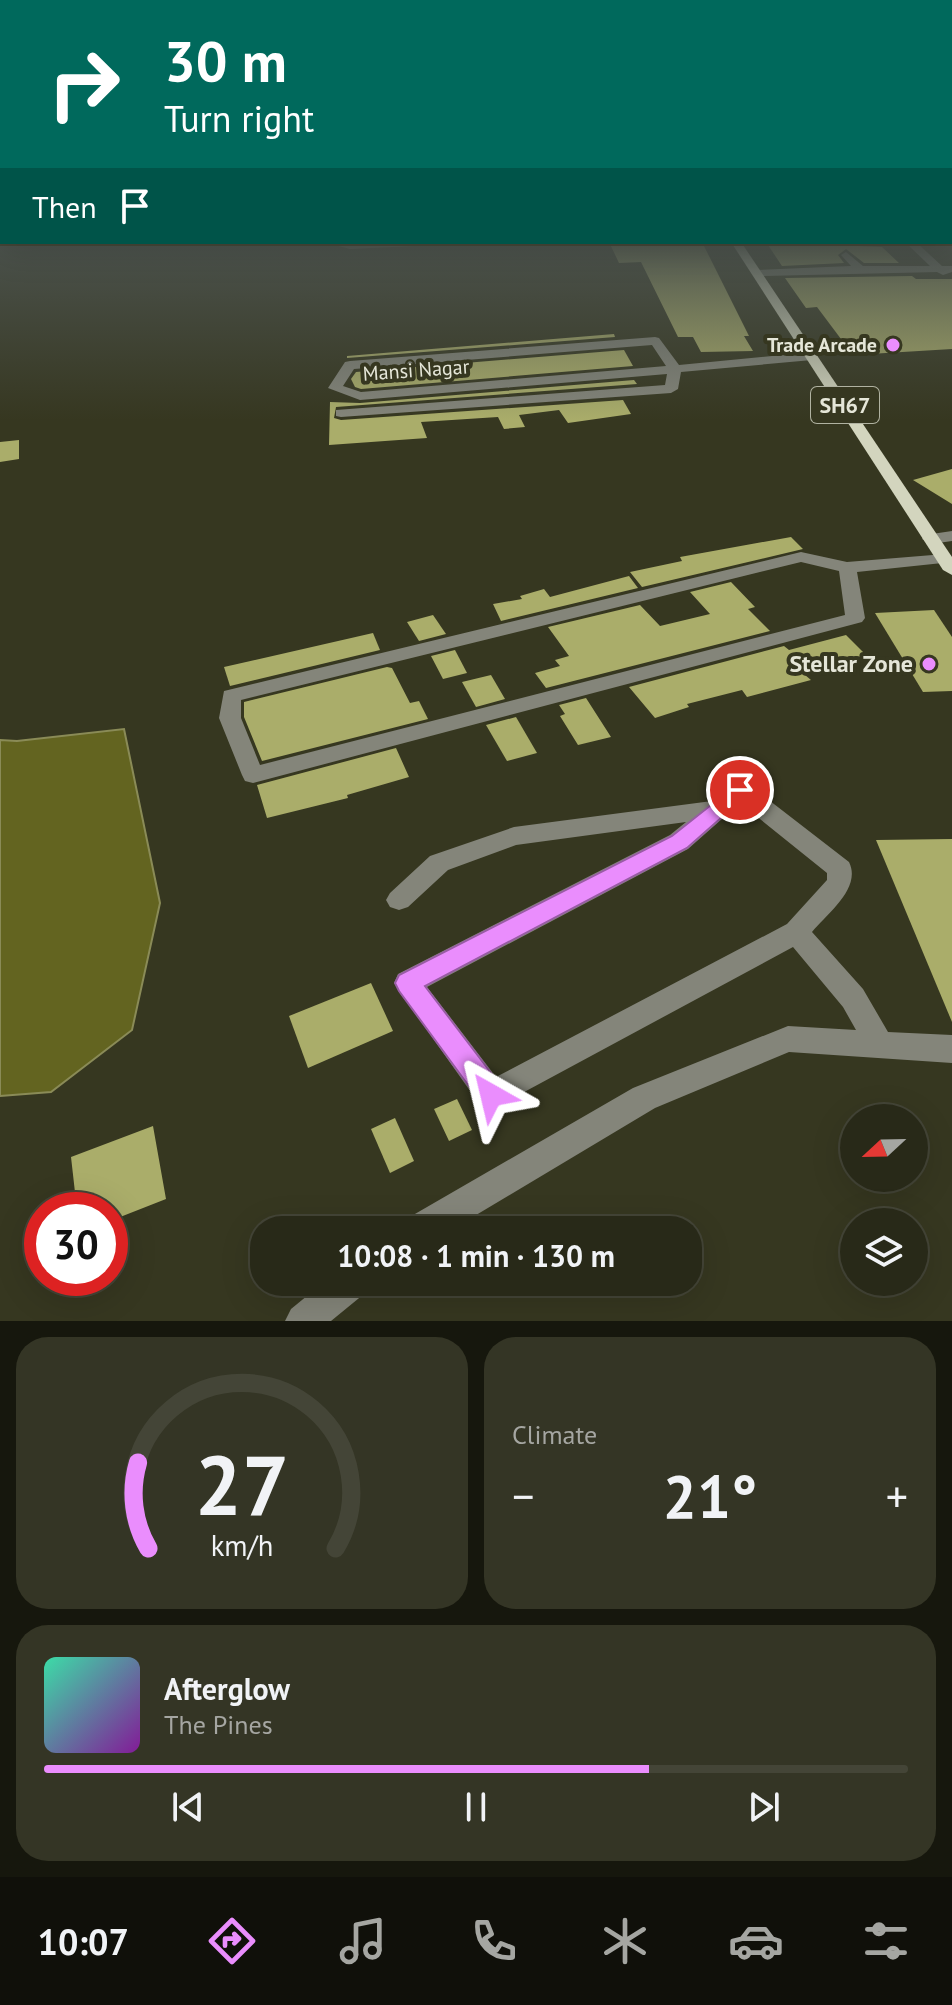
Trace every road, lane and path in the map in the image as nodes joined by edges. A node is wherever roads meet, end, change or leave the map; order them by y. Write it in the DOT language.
graph roads {
  1 [pos="773,298"];
  2 [pos="812,356"];
  3 [pos="675,369"];
  4 [pos="341,413"];
  5 [pos="952,536"];
  6 [pos="931,539"];
  7 [pos="949,564"];
  8 [pos="847,567"];
  9 [pos="717,809"];
  10 [pos="399,900"];
  11 [pos="796,932"];
  12 [pos="880,1045"];
  13 [pos="952,1049"];
  14 [pos="444,1216"];
  15 [pos="334,1296"];
  16 [pos="303,1321"];
  1 -- 2 [label="main road, SH67"];
  2 -- 3 [label="street, Mansi Nagar"];
  2 -- 6 [label="main road, SH67"];
  3 -- 3 [label="street, Mansi Nagar"];
  3 -- 4 [label="street, Mansi Nagar"];
  5 -- 6 [label="street"];
  6 -- 7 [label="main road, SH67"];
  7 -- 8 [label="street"];
  8 -- 8 [label="street"];
  9 -- 10 [label="street"];
  9 -- 11 [label="street"];
  9 -- 11 [label="street"];
  11 -- 12 [label="street"];
  12 -- 13 [label="street"];
  12 -- 14 [label="street"];
  15 -- 16 [label="street"];
}
